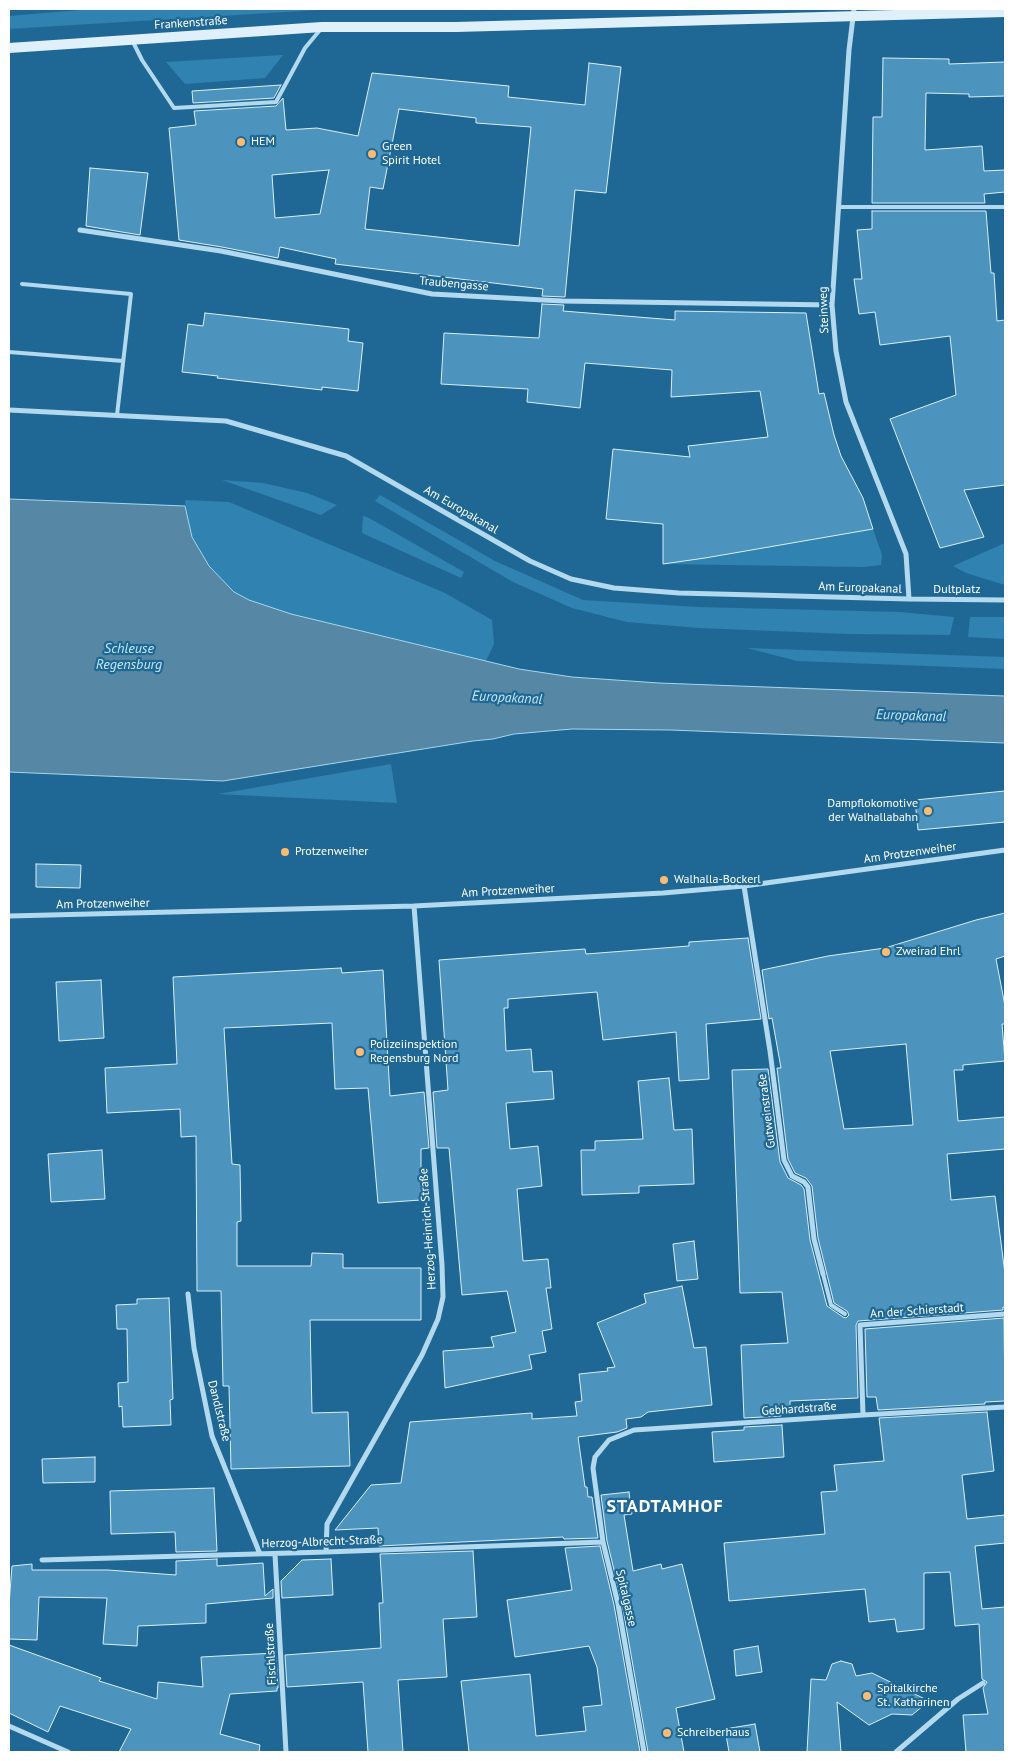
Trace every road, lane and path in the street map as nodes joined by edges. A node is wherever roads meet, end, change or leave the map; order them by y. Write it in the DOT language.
graph roads {
  1 [pos="853,12"];
  2 [pos="1005,12"];
  3 [pos="322,27"];
  4 [pos="132,40"];
  5 [pos="9,48"];
  6 [pos="839,207"];
  7 [pos="1005,207"];
  8 [pos="80,230"];
  9 [pos="22,284"];
  10 [pos="832,305"];
  11 [pos="9,352"];
  12 [pos="123,362"];
  13 [pos="9,410"];
  14 [pos="117,415"];
  15 [pos="909,599"];
  16 [pos="1005,600"];
  17 [pos="1005,850"];
  18 [pos="744,886"];
  19 [pos="414,906"];
  20 [pos="9,916"];
  21 [pos="823,1274"];
  22 [pos="188,1294"];
  23 [pos="845,1314"];
  24 [pos="1005,1314"];
  25 [pos="1005,1407"];
  26 [pos="863,1415"];
  27 [pos="600,1449"];
  28 [pos="603,1542"];
  29 [pos="326,1552"];
  30 [pos="260,1554"];
  31 [pos="275,1554"];
  32 [pos="42,1560"];
  33 [pos="983,1683"];
  34 [pos="9,1726"];
  35 [pos="68,1752"];
  36 [pos="286,1752"];
  37 [pos="644,1752"];
  38 [pos="896,1752"];
  1 -- 2 [label="main road, Frankenstraße"];
  1 -- 3 [label="main road, Frankenstraße"];
  1 -- 6 [label="street, Steinweg"];
  3 -- 4 [label="main road, Frankenstraße"];
  3 -- 4 [label="lane"];
  4 -- 5 [label="main road, Frankenstraße"];
  6 -- 7 [label="lane"];
  6 -- 10 [label="street, Steinweg"];
  8 -- 10 [label="street, Traubengasse"];
  9 -- 12 [label="lane"];
  10 -- 15 [label="street, Steinweg"];
  11 -- 12 [label="lane"];
  12 -- 14 [label="lane"];
  13 -- 14 [label="street, Am Europakanal"];
  14 -- 15 [label="street, Am Europakanal"];
  15 -- 16 [label="street, Dultplatz"];
  17 -- 18 [label="street, Am Protzenweiher"];
  18 -- 19 [label="street, Am Protzenweiher"];
  18 -- 21 [label="street, Gutweinstraße"];
  19 -- 20 [label="street, Am Protzenweiher"];
  19 -- 29 [label="street, Herzog-Heinrich-Straße"];
  21 -- 23 [label="lane, Gutweinstraße"];
  22 -- 30 [label="street, Dandlstraße"];
  24 -- 26 [label="street, An der Schierstadt"];
  25 -- 26 [label="street, Gebhardstraße"];
  26 -- 27 [label="street, Gebhardstraße"];
  27 -- 28 [label="street, Spitalgasse"];
  28 -- 29 [label="street, Herzog-Albrecht-Straße"];
  28 -- 37 [label="street, Spitalgasse"];
  29 -- 31 [label="street, Herzog-Albrecht-Straße"];
  30 -- 31 [label="street, Herzog-Albrecht-Straße"];
  30 -- 32 [label="street, Herzog-Albrecht-Straße"];
  31 -- 36 [label="street, Fischlstraße"];
  33 -- 38 [label="street"];
  34 -- 35 [label="street"];
}
